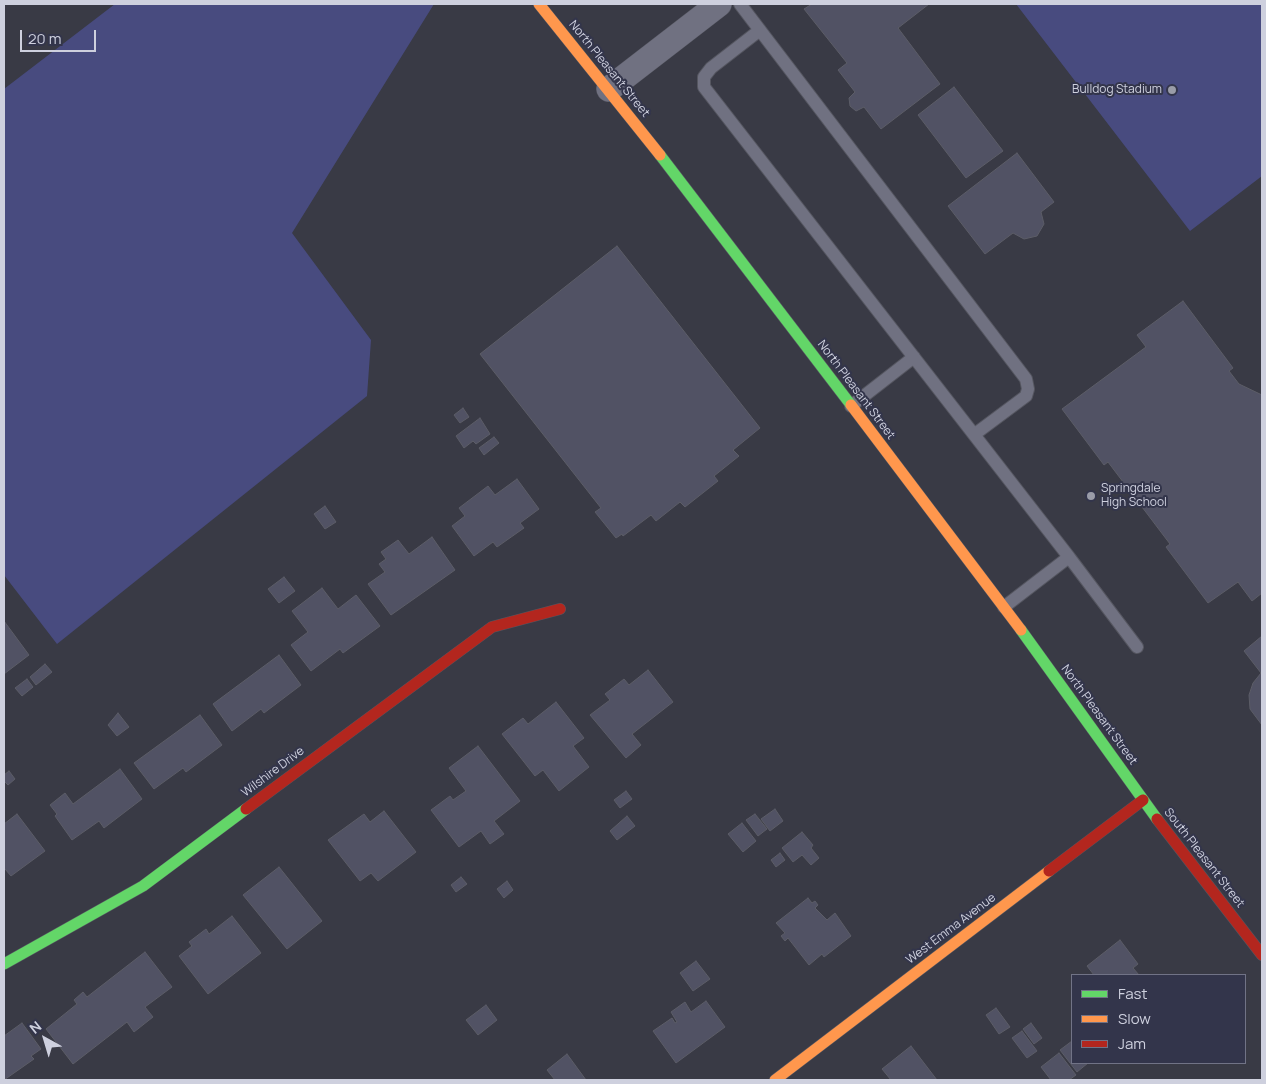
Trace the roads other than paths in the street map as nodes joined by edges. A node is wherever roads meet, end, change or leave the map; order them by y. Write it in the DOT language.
graph roads {
  1 [pos="539,4"];
  2 [pos="720,4"];
  3 [pos="740,4"];
  4 [pos="760,30"];
  5 [pos="609,89"];
  6 [pos="914,356"];
  7 [pos="851,406"];
  8 [pos="975,434"];
  9 [pos="1069,557"];
  10 [pos="1004,607"];
  11 [pos="560,609"];
  12 [pos="1138,647"];
  13 [pos="1143,800"];
  14 [pos="1262,955"];
  15 [pos="4,964"];
  16 [pos="775,1080"];
  1 -- 5 [label="street, North Pleasant Street"];
  2 -- 5 [label="street"];
  3 -- 4 [label="lane"];
  4 -- 6 [label="lane"];
  4 -- 8 [label="lane"];
  5 -- 7 [label="street, North Pleasant Street"];
  6 -- 7 [label="lane"];
  6 -- 8 [label="lane"];
  7 -- 10 [label="street, North Pleasant Street"];
  8 -- 9 [label="lane"];
  9 -- 10 [label="lane"];
  9 -- 12 [label="lane"];
  10 -- 13 [label="street, North Pleasant Street"];
  11 -- 15 [label="street, Wilshire Drive"];
  13 -- 14 [label="street, South Pleasant Street"];
  13 -- 16 [label="street, West Emma Avenue"];
}
